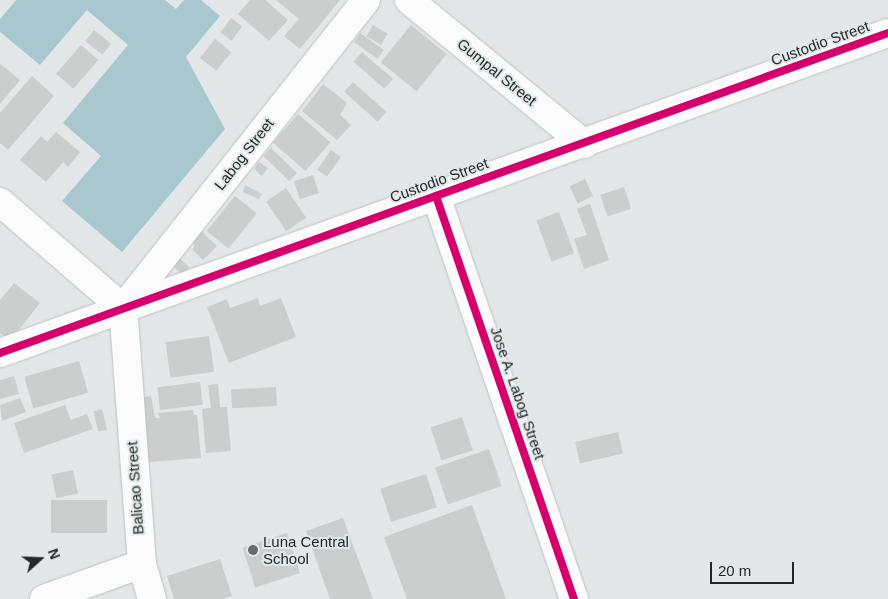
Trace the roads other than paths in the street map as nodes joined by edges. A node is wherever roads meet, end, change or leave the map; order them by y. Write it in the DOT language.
graph roads {
  1 [pos="366,0"];
  2 [pos="409,0"];
  3 [pos="888,33"];
  4 [pos="584,144"];
  5 [pos="436,196"];
  6 [pos="0,202"];
  7 [pos="123,308"];
  8 [pos="0,353"];
  9 [pos="142,564"];
  10 [pos="44,599"];
  11 [pos="152,599"];
  12 [pos="574,599"];
  1 -- 7 [label="street, Labog Street"];
  2 -- 4 [label="street, Gumpal Street"];
  3 -- 4 [label="street, Custodio Street"];
  4 -- 5 [label="street, Custodio Street"];
  5 -- 7 [label="street, Custodio Street"];
  5 -- 12 [label="street, Jose A. Labog Street"];
  6 -- 7 [label="street"];
  7 -- 8 [label="street, Custodio Street"];
  7 -- 9 [label="street, Balicao Street"];
  9 -- 10 [label="street"];
  9 -- 11 [label="street, Balicao Street"];
}
